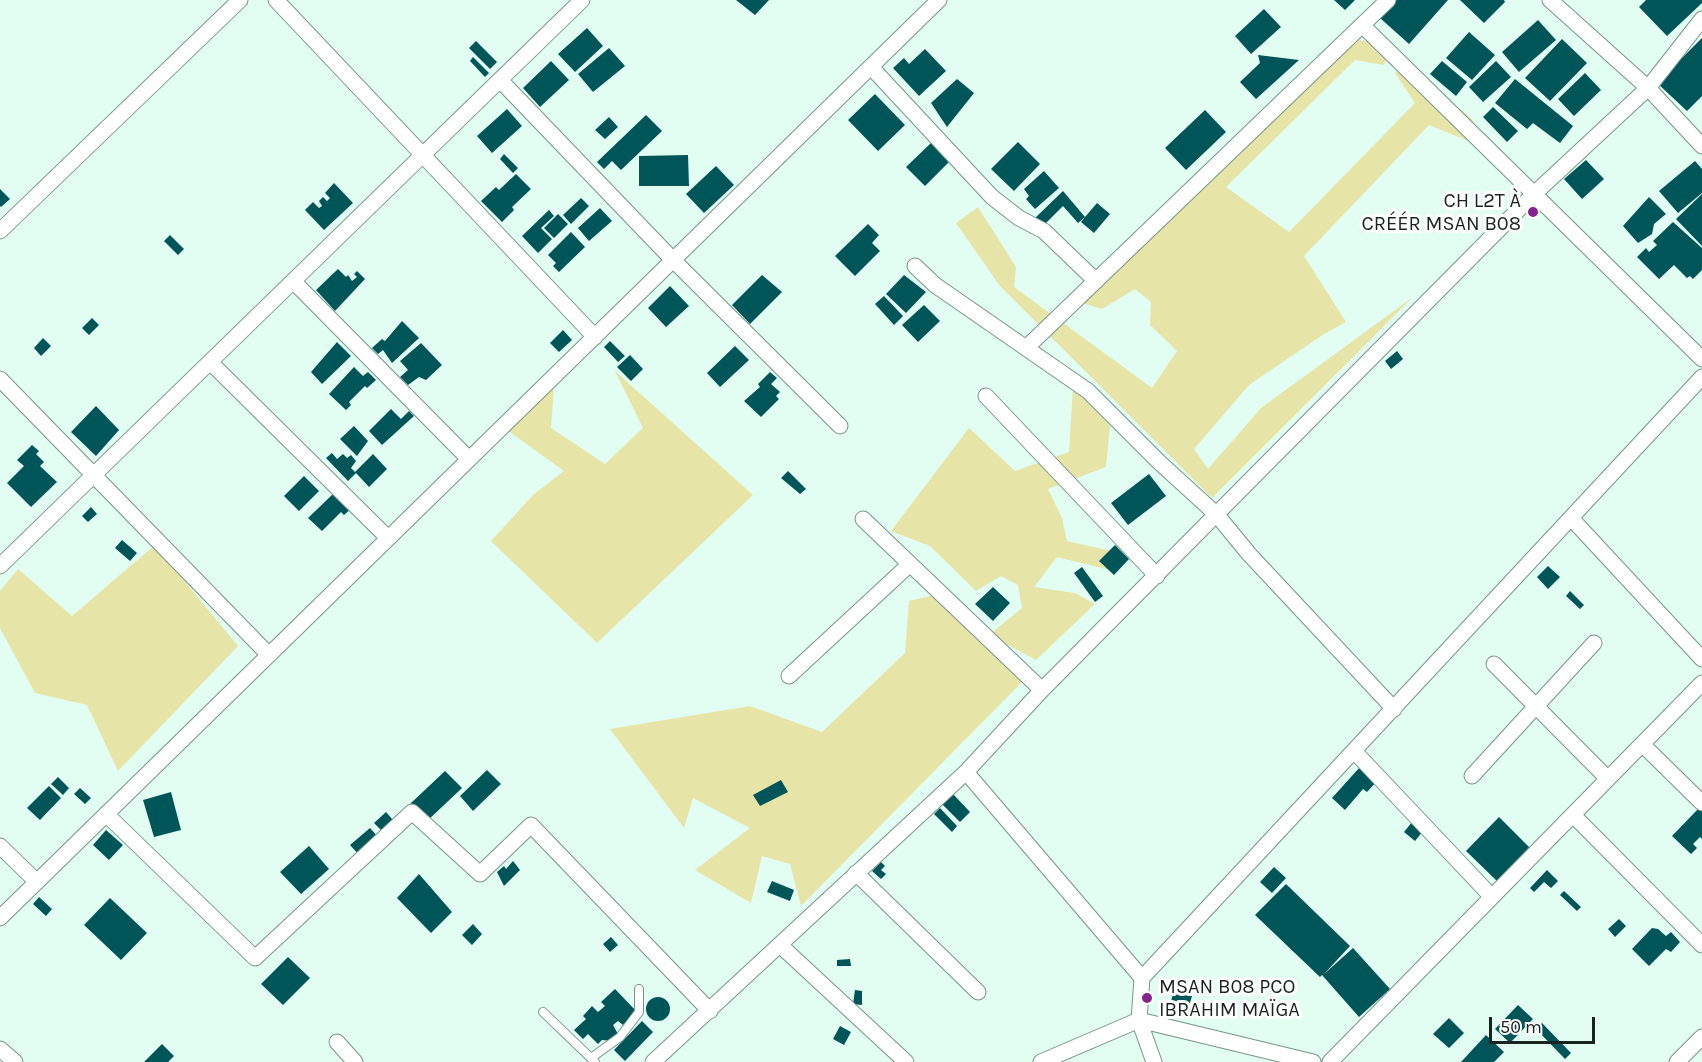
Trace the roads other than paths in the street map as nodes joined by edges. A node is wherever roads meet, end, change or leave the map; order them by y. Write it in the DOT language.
graph roads {
  1 [pos="240,0"];
  2 [pos="276,0"];
  3 [pos="582,0"];
  4 [pos="1388,0"];
  5 [pos="1550,0"];
  6 [pos="929,3"];
  7 [pos="1702,19"];
  8 [pos="1362,25"];
  9 [pos="870,67"];
  10 [pos="500,80"];
  11 [pos="1648,88"];
  12 [pos="1702,146"];
  13 [pos="423,155"];
  14 [pos="1534,194"];
  15 [pos="0,231"];
  16 [pos="673,260"];
  17 [pos="915,266"];
  18 [pos="293,281"];
  19 [pos="1096,281"];
  20 [pos="595,337"];
  21 [pos="1027,347"];
  22 [pos="1702,359"];
  23 [pos="210,362"];
  24 [pos="1702,377"];
  25 [pos="0,379"];
  26 [pos="986,396"];
  27 [pos="840,426"];
  28 [pos="470,459"];
  29 [pos="94,475"];
  30 [pos="1217,516"];
  31 [pos="1571,518"];
  32 [pos="863,519"];
  33 [pos="388,538"];
  34 [pos="910,564"];
  35 [pos="0,566"];
  36 [pos="1157,576"];
  37 [pos="1594,643"];
  38 [pos="269,655"];
  39 [pos="1702,659"];
  40 [pos="1494,664"];
  41 [pos="789,676"];
  42 [pos="1702,683"];
  43 [pos="1042,690"];
  44 [pos="1537,708"];
  45 [pos="1394,709"];
  46 [pos="1642,744"];
  47 [pos="1354,751"];
  48 [pos="966,772"];
  49 [pos="1472,776"];
  50 [pos="1608,779"];
  51 [pos="1702,803"];
  52 [pos="106,814"];
  53 [pos="1573,815"];
  54 [pos="0,846"];
  55 [pos="856,873"];
  56 [pos="37,882"];
  57 [pos="1492,897"];
  58 [pos="0,918"];
  59 [pos="1702,945"];
  60 [pos="781,946"];
  61 [pos="1142,978"];
  62 [pos="639,989"];
  63 [pos="978,992"];
  64 [pos="710,1011"];
  65 [pos="543,1012"];
  66 [pos="1139,1020"];
  67 [pos="1702,1037"];
  68 [pos="337,1042"];
  69 [pos="0,1049"];
  70 [pos="593,1060"];
  71 [pos="15,1062"];
  72 [pos="355,1062"];
  73 [pos="653,1062"];
  74 [pos="906,1062"];
  75 [pos="1041,1062"];
  76 [pos="1154,1062"];
  77 [pos="1314,1062"];
  78 [pos="1330,1062"];
  79 [pos="1677,1062"];
  1 -- 15 [label="street"];
  2 -- 13 [label="street"];
  3 -- 10 [label="street"];
  4 -- 8 [label="street"];
  5 -- 11 [label="street"];
  6 -- 9 [label="street"];
  7 -- 11 [label="street"];
  8 -- 14 [label="street"];
  8 -- 19 [label="street"];
  9 -- 16 [label="street"];
  9 -- 19 [label="street"];
  10 -- 13 [label="street"];
  10 -- 16 [label="street"];
  11 -- 12 [label="street"];
  11 -- 14 [label="street"];
  13 -- 18 [label="street"];
  13 -- 20 [label="street"];
  14 -- 22 [label="street"];
  14 -- 30 [label="street"];
  16 -- 20 [label="street"];
  16 -- 27 [label="street"];
  17 -- 21 [label="street"];
  18 -- 23 [label="street"];
  18 -- 28 [label="street"];
  19 -- 21 [label="street"];
  20 -- 28 [label="street"];
  21 -- 30 [label="street"];
  23 -- 29 [label="street"];
  23 -- 33 [label="street"];
  24 -- 31 [label="street"];
  25 -- 29 [label="street"];
  26 -- 36 [label="street"];
  28 -- 33 [label="street"];
  29 -- 35 [label="street"];
  29 -- 38 [label="street"];
  30 -- 36 [label="street"];
  30 -- 45 [label="street"];
  31 -- 39 [label="street"];
  31 -- 45 [label="street"];
  32 -- 34 [label="street"];
  33 -- 38 [label="street"];
  34 -- 41 [label="street"];
  34 -- 43 [label="street"];
  36 -- 43 [label="street"];
  37 -- 44 [label="street"];
  38 -- 52 [label="street"];
  40 -- 44 [label="street"];
  42 -- 46 [label="street"];
  43 -- 48 [label="street"];
  44 -- 49 [label="street"];
  44 -- 50 [label="street"];
  45 -- 47 [label="street"];
  46 -- 50 [label="street"];
  46 -- 51 [label="street"];
  47 -- 57 [label="street"];
  47 -- 61 [label="street"];
  48 -- 55 [label="street"];
  48 -- 61 [label="street"];
  50 -- 53 [label="street"];
  52 -- 56 [label="street"];
  52 -- 64 [label="street"];
  53 -- 57 [label="street"];
  53 -- 59 [label="street"];
  54 -- 56 [label="street"];
  55 -- 60 [label="street"];
  55 -- 63 [label="street"];
  56 -- 58 [label="street"];
  57 -- 78 [label="street"];
  60 -- 64 [label="street"];
  60 -- 74 [label="street"];
  61 -- 66 [label="street"];
  62 -- 70 [label="lane"];
  64 -- 73 [label="street"];
  65 -- 70 [label="lane"];
  66 -- 75 [label="street"];
  66 -- 76 [label="street"];
  66 -- 77 [label="street"];
  67 -- 79 [label="street"];
  68 -- 72 [label="street"];
  69 -- 71 [label="street"];
}
